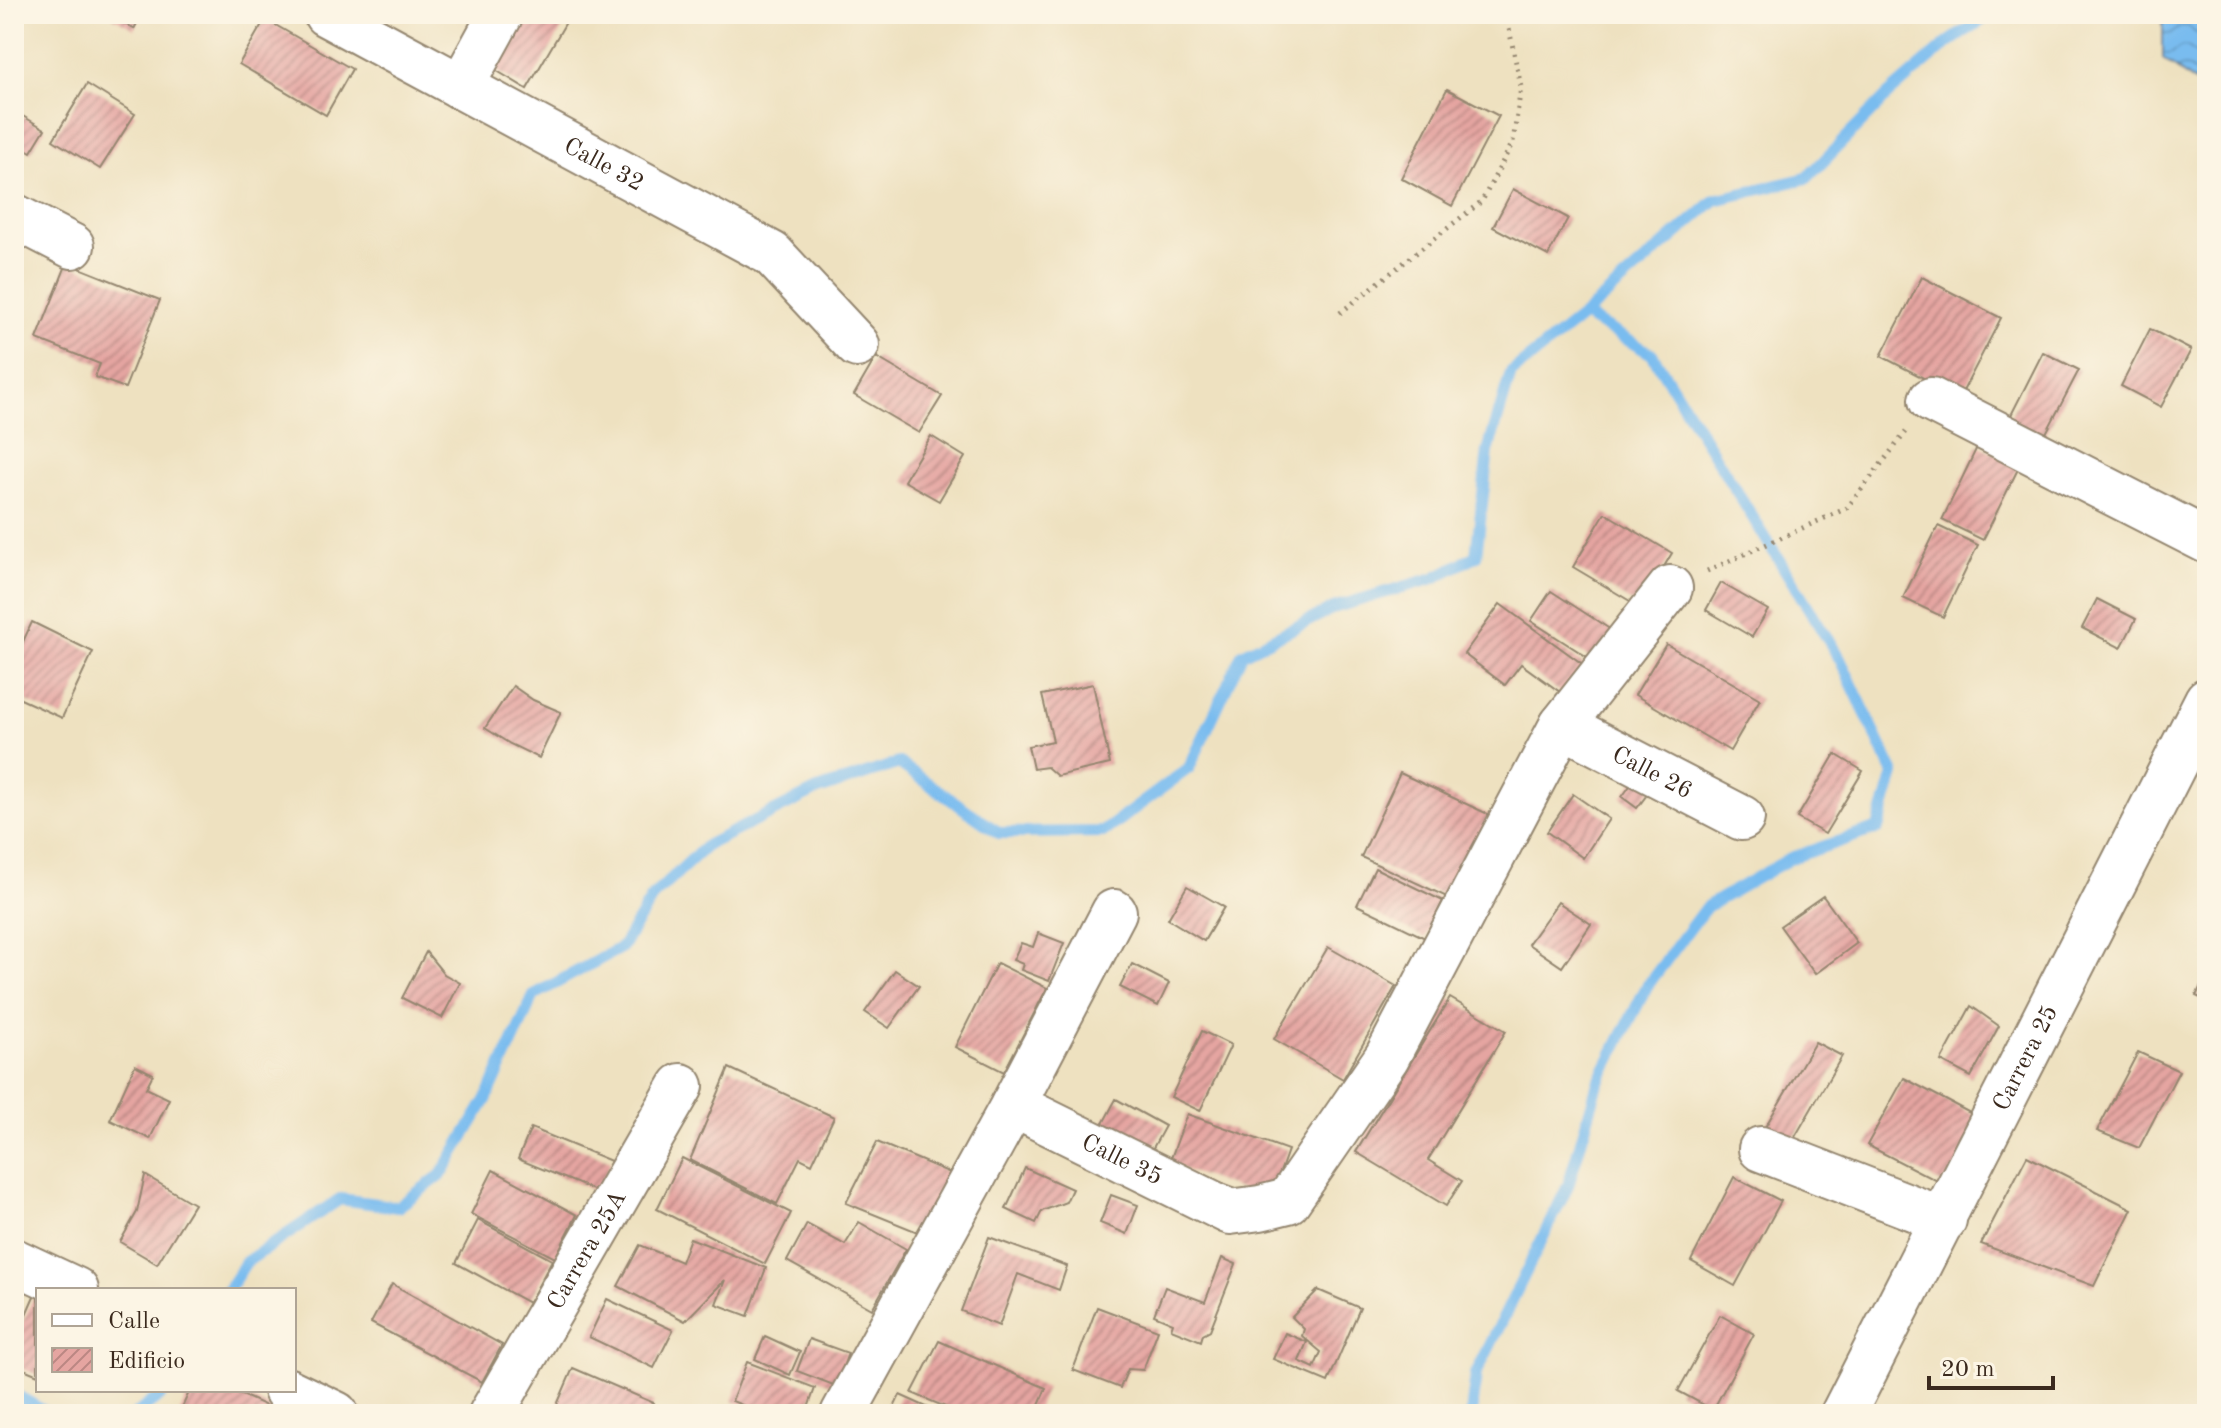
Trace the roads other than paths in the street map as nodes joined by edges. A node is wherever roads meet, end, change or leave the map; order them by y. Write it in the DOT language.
graph roads {
  1 [pos="326,14"];
  2 [pos="501,14"];
  3 [pos="461,87"];
  4 [pos="14,216"];
  5 [pos="72,246"];
  6 [pos="857,345"];
  7 [pos="1931,400"];
  8 [pos="2207,541"];
  9 [pos="1670,588"];
  10 [pos="2207,700"];
  11 [pos="1562,725"];
  12 [pos="1742,818"];
  13 [pos="1114,912"];
  14 [pos="681,1086"];
  15 [pos="1013,1105"];
  16 [pos="1761,1149"];
  17 [pos="1944,1220"];
  18 [pos="19,1263"];
  19 [pos="72,1288"];
  20 [pos="290,1392"];
  21 [pos="336,1414"];
  22 [pos="491,1414"];
  23 [pos="843,1414"];
  24 [pos="1843,1414"];
  1 -- 3 [label="street, Calle 32"];
  2 -- 3 [label="street"];
  3 -- 6 [label="street, Calle 32"];
  4 -- 5 [label="street"];
  7 -- 8 [label="street"];
  9 -- 11 [label="street"];
  10 -- 17 [label="street, Carrera 25"];
  11 -- 12 [label="street, Calle 26"];
  11 -- 15 [label="street, Calle 35"];
  13 -- 15 [label="street"];
  14 -- 22 [label="street, Carrera 25A"];
  15 -- 23 [label="street"];
  16 -- 17 [label="street"];
  17 -- 24 [label="street, Carrera 25"];
  18 -- 19 [label="street"];
  20 -- 21 [label="street"];
}
